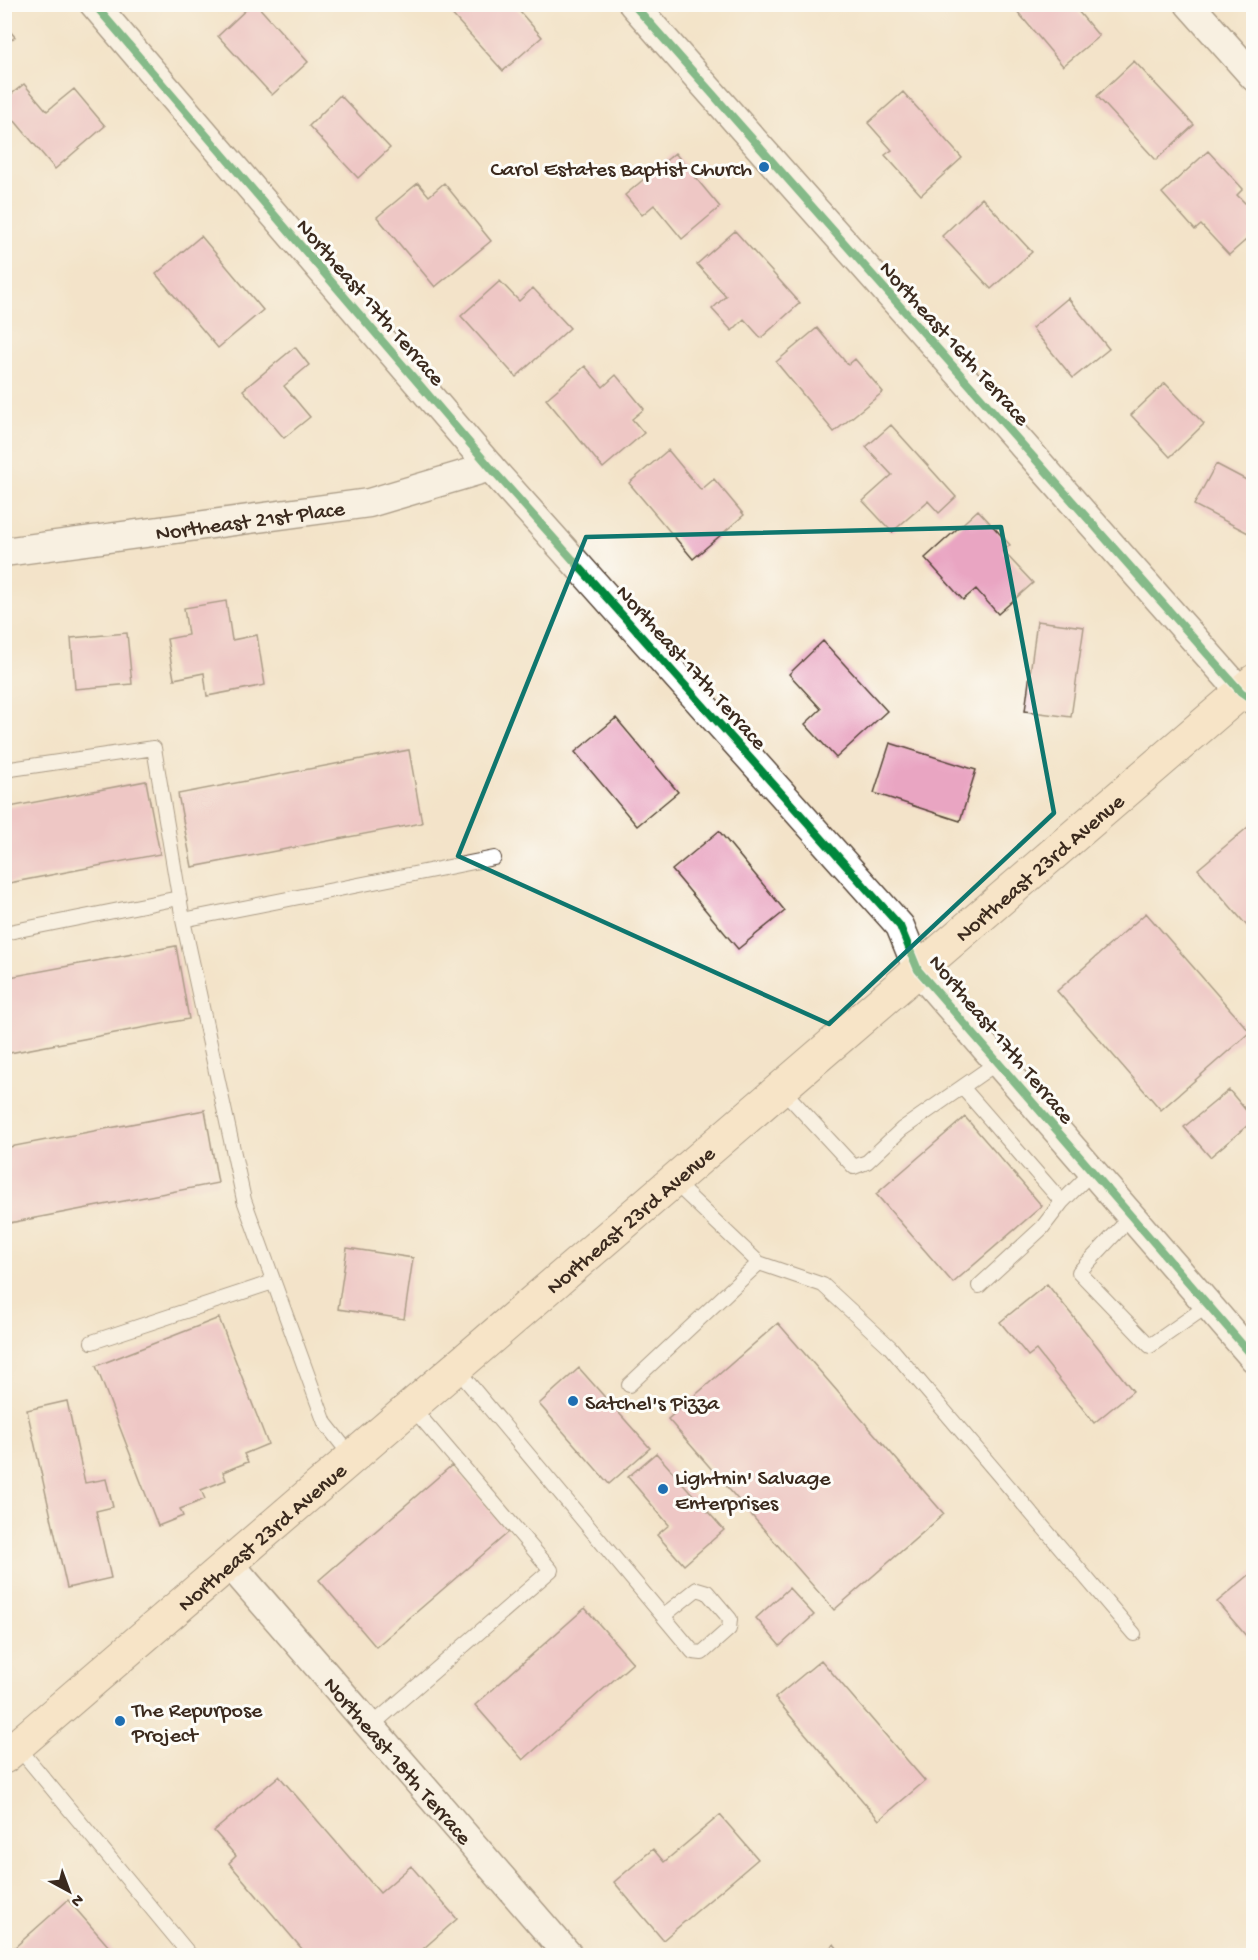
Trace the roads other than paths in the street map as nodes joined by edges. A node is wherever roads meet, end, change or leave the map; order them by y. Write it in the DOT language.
graph roads {
  1 [pos="94,4"];
  2 [pos="633,4"];
  3 [pos="1189,4"];
  4 [pos="1254,77"];
  5 [pos="490,467"];
  6 [pos="4,552"];
  7 [pos="1249,691"];
  8 [pos="4,770"];
  9 [pos="494,858"];
  10 [pos="179,898"];
  11 [pos="183,920"];
  12 [pos="4,933"];
  13 [pos="918,970"];
  14 [pos="998,1062"];
  15 [pos="780,1088"];
  16 [pos="962,1088"];
  17 [pos="1092,1172"];
  18 [pos="673,1181"];
  19 [pos="1062,1202"];
  20 [pos="1131,1217"];
  21 [pos="759,1263"];
  22 [pos="273,1282"];
  23 [pos="979,1286"];
  24 [pos="1207,1306"];
  25 [pos="92,1342"];
  26 [pos="1254,1358"];
  27 [pos="456,1368"];
  28 [pos="629,1385"];
  29 [pos="411,1406"];
  30 [pos="352,1457"];
  31 [pos="229,1563"];
  32 [pos="663,1616"];
  33 [pos="1134,1634"];
  34 [pos="371,1726"];
  35 [pos="10,1751"];
  36 [pos="569,1955"];
  37 [pos="191,1956"];
  1 -- 5 [label="street, Northeast 17th Terrace"];
  2 -- 7 [label="street, Northeast 16th Terrace"];
  3 -- 4 [label="street"];
  5 -- 6 [label="street, Northeast 21st Place"];
  5 -- 13 [label="street, Northeast 17th Terrace"];
  7 -- 13 [label="main road, Northeast 23rd Avenue"];
  8 -- 10 [label="lane"];
  9 -- 11 [label="lane"];
  10 -- 11 [label="lane"];
  10 -- 12 [label="lane"];
  11 -- 22 [label="lane"];
  13 -- 14 [label="street, Northeast 17th Terrace"];
  13 -- 15 [label="main road, Northeast 23rd Avenue"];
  14 -- 16 [label="lane"];
  14 -- 17 [label="street, Northeast 17th Terrace"];
  15 -- 16 [label="lane"];
  15 -- 18 [label="main road, Northeast 23rd Avenue"];
  16 -- 19 [label="lane"];
  17 -- 19 [label="lane"];
  17 -- 20 [label="street, Northeast 17th Terrace"];
  18 -- 21 [label="lane"];
  18 -- 27 [label="main road, Northeast 23rd Avenue"];
  19 -- 23 [label="lane"];
  20 -- 24 [label="street, Northeast 17th Terrace"];
  20 -- 24 [label="lane"];
  21 -- 28 [label="lane"];
  21 -- 33 [label="lane"];
  22 -- 25 [label="lane"];
  22 -- 30 [label="lane"];
  24 -- 26 [label="street, Northeast 17th Terrace"];
  27 -- 29 [label="main road, Northeast 23rd Avenue"];
  27 -- 32 [label="lane"];
  29 -- 30 [label="main road, Northeast 23rd Avenue"];
  29 -- 34 [label="lane"];
  30 -- 31 [label="main road, Northeast 23rd Avenue"];
  31 -- 34 [label="street, Northeast 18th Terrace"];
  31 -- 35 [label="main road, Northeast 23rd Avenue"];
  32 -- 32 [label="lane"];
  34 -- 36 [label="street, Northeast 18th Terrace"];
  35 -- 37 [label="lane"];
}
